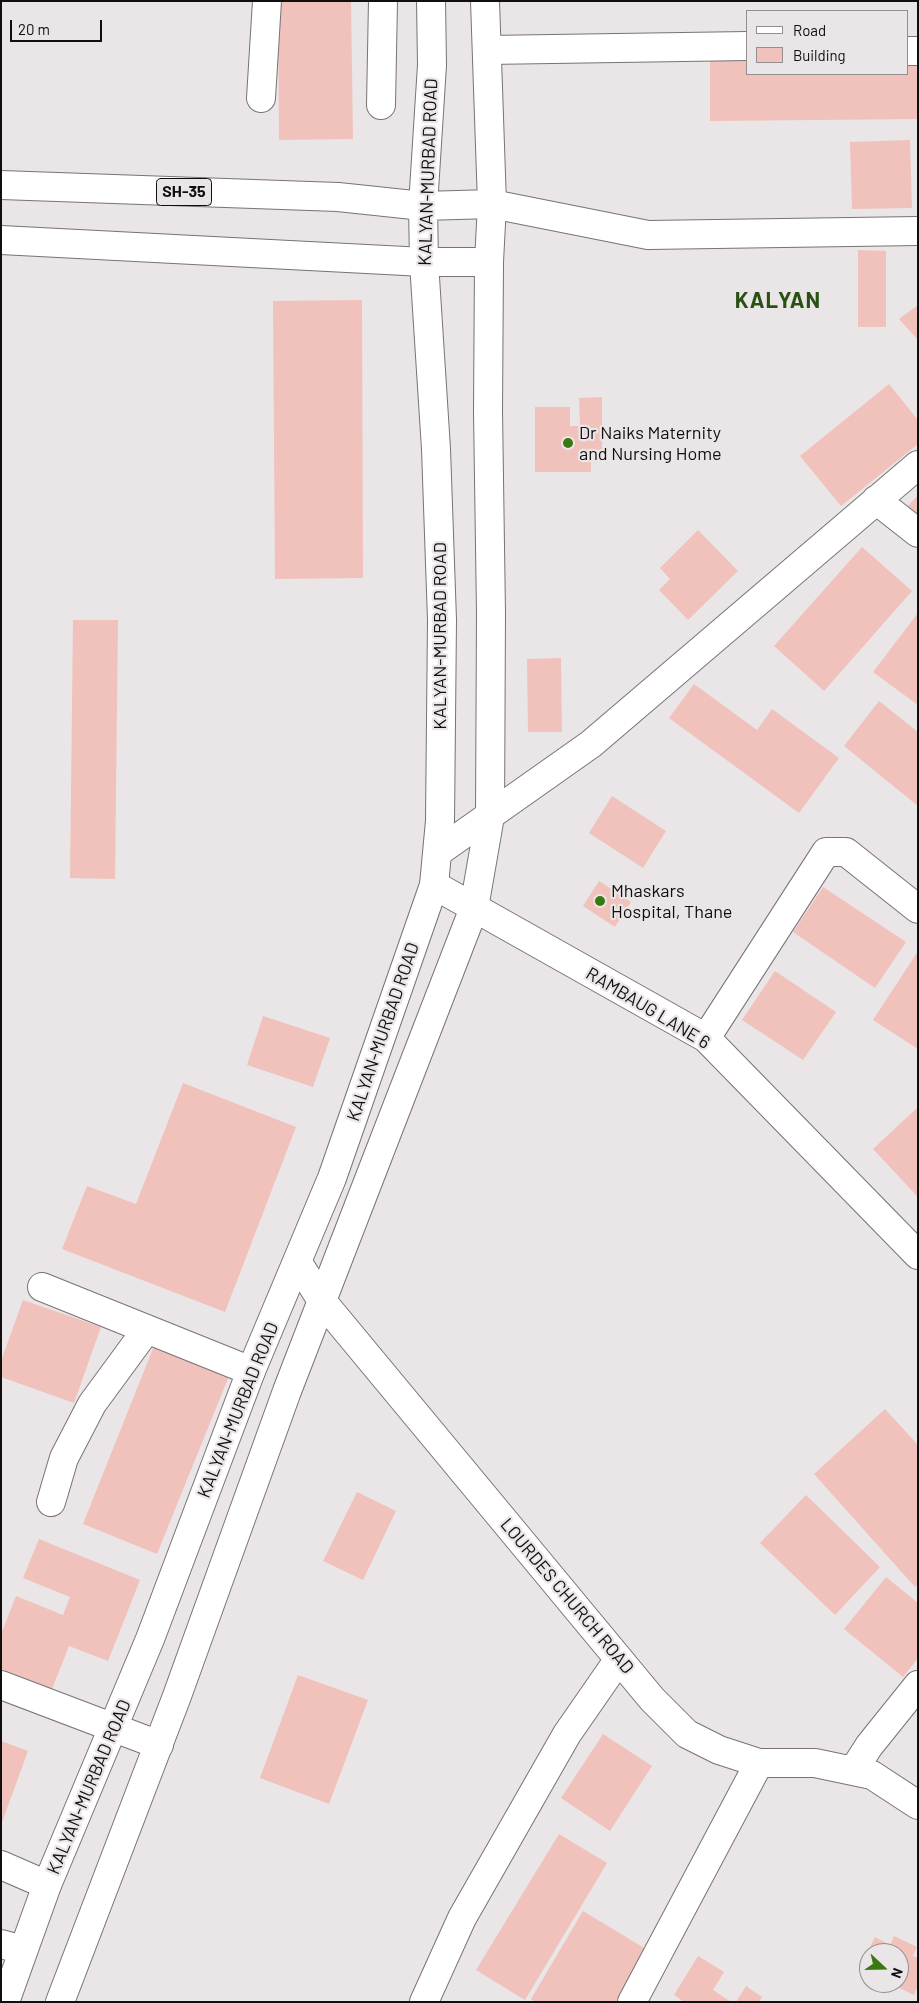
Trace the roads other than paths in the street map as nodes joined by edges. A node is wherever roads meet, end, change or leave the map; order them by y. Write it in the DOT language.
graph roads {
  1 [pos="267,1"];
  2 [pos="383,1"];
  3 [pos="431,1"];
  4 [pos="485,1"];
  5 [pos="746,46"];
  6 [pos="487,50"];
  7 [pos="261,98"];
  8 [pos="381,105"];
  9 [pos="1,185"];
  10 [pos="492,204"];
  11 [pos="423,206"];
  12 [pos="918,231"];
  13 [pos="1,240"];
  14 [pos="424,262"];
  15 [pos="489,262"];
  16 [pos="918,465"];
  17 [pos="876,500"];
  18 [pos="918,533"];
  19 [pos="490,816"];
  20 [pos="438,852"];
  21 [pos="434,885"];
  22 [pos="474,908"];
  23 [pos="918,909"];
  24 [pos="706,1038"];
  25 [pos="332,1178"];
  26 [pos="360,1199"];
  27 [pos="918,1255"];
  28 [pos="298,1263"];
  29 [pos="42,1286"];
  30 [pos="322,1301"];
  31 [pos="147,1329"];
  32 [pos="251,1371"];
  33 [pos="52,1502"];
  34 [pos="619,1659"];
  35 [pos="1,1684"];
  36 [pos="918,1685"];
  37 [pos="114,1728"];
  38 [pos="159,1745"];
  39 [pos="759,1763"];
  40 [pos="853,1771"];
  41 [pos="918,1805"];
  42 [pos="1,1865"];
  43 [pos="47,1885"];
  44 [pos="12,1947"];
  45 [pos="5,2002"];
  46 [pos="60,2002"];
  47 [pos="424,2002"];
  48 [pos="632,2002"];
  1 -- 7 [label="main road"];
  2 -- 8 [label="main road"];
  3 -- 11 [label="main road, KALYAN-MURBAD ROAD"];
  4 -- 6 [label="main road, KALYAN-MURBAD ROAD"];
  5 -- 6 [label="main road"];
  6 -- 10 [label="main road, KALYAN-MURBAD ROAD"];
  9 -- 11 [label="main road, SH-35"];
  10 -- 11 [label="main road, SH-35"];
  10 -- 12 [label="main road"];
  10 -- 15 [label="main road, KALYAN-MURBAD ROAD"];
  11 -- 14 [label="main road, KALYAN-MURBAD ROAD"];
  13 -- 14 [label="main road"];
  14 -- 15 [label="main road"];
  14 -- 20 [label="main road, KALYAN-MURBAD ROAD"];
  15 -- 19 [label="main road, KALYAN-MURBAD ROAD"];
  16 -- 17 [label="main road"];
  17 -- 18 [label="main road"];
  17 -- 19 [label="main road"];
  19 -- 20 [label="main road"];
  19 -- 22 [label="main road, KALYAN-MURBAD ROAD"];
  20 -- 21 [label="main road, KALYAN-MURBAD ROAD"];
  21 -- 22 [label="main road, RAMBAUG LANE 6"];
  21 -- 25 [label="main road, KALYAN-MURBAD ROAD"];
  22 -- 24 [label="main road, RAMBAUG LANE 6"];
  22 -- 26 [label="main road, KALYAN-MURBAD ROAD"];
  23 -- 24 [label="main road"];
  24 -- 27 [label="main road, RAMBAUG LANE 6"];
  25 -- 26 [label="main road"];
  25 -- 28 [label="main road, KALYAN-MURBAD ROAD"];
  26 -- 30 [label="main road, KALYAN-MURBAD ROAD"];
  28 -- 30 [label="main road, LOURDES CHURCH ROAD"];
  28 -- 32 [label="main road, KALYAN-MURBAD ROAD"];
  29 -- 31 [label="main road"];
  30 -- 34 [label="main road, LOURDES CHURCH ROAD"];
  30 -- 38 [label="main road, KALYAN-MURBAD ROAD"];
  31 -- 32 [label="main road"];
  31 -- 33 [label="main road"];
  32 -- 37 [label="main road, KALYAN-MURBAD ROAD"];
  34 -- 39 [label="main road, LOURDES CHURCH ROAD"];
  34 -- 47 [label="main road"];
  35 -- 37 [label="main road"];
  36 -- 40 [label="main road"];
  37 -- 38 [label="main road"];
  37 -- 43 [label="main road, KALYAN-MURBAD ROAD"];
  38 -- 46 [label="main road, KALYAN-MURBAD ROAD"];
  39 -- 40 [label="main road, LOURDES CHURCH ROAD"];
  39 -- 48 [label="main road"];
  40 -- 41 [label="main road, LOURDES CHURCH ROAD"];
  42 -- 43 [label="main road"];
  43 -- 44 [label="main road, KALYAN-MURBAD ROAD"];
  44 -- 45 [label="main road, KALYAN-MURBAD ROAD"];
}
